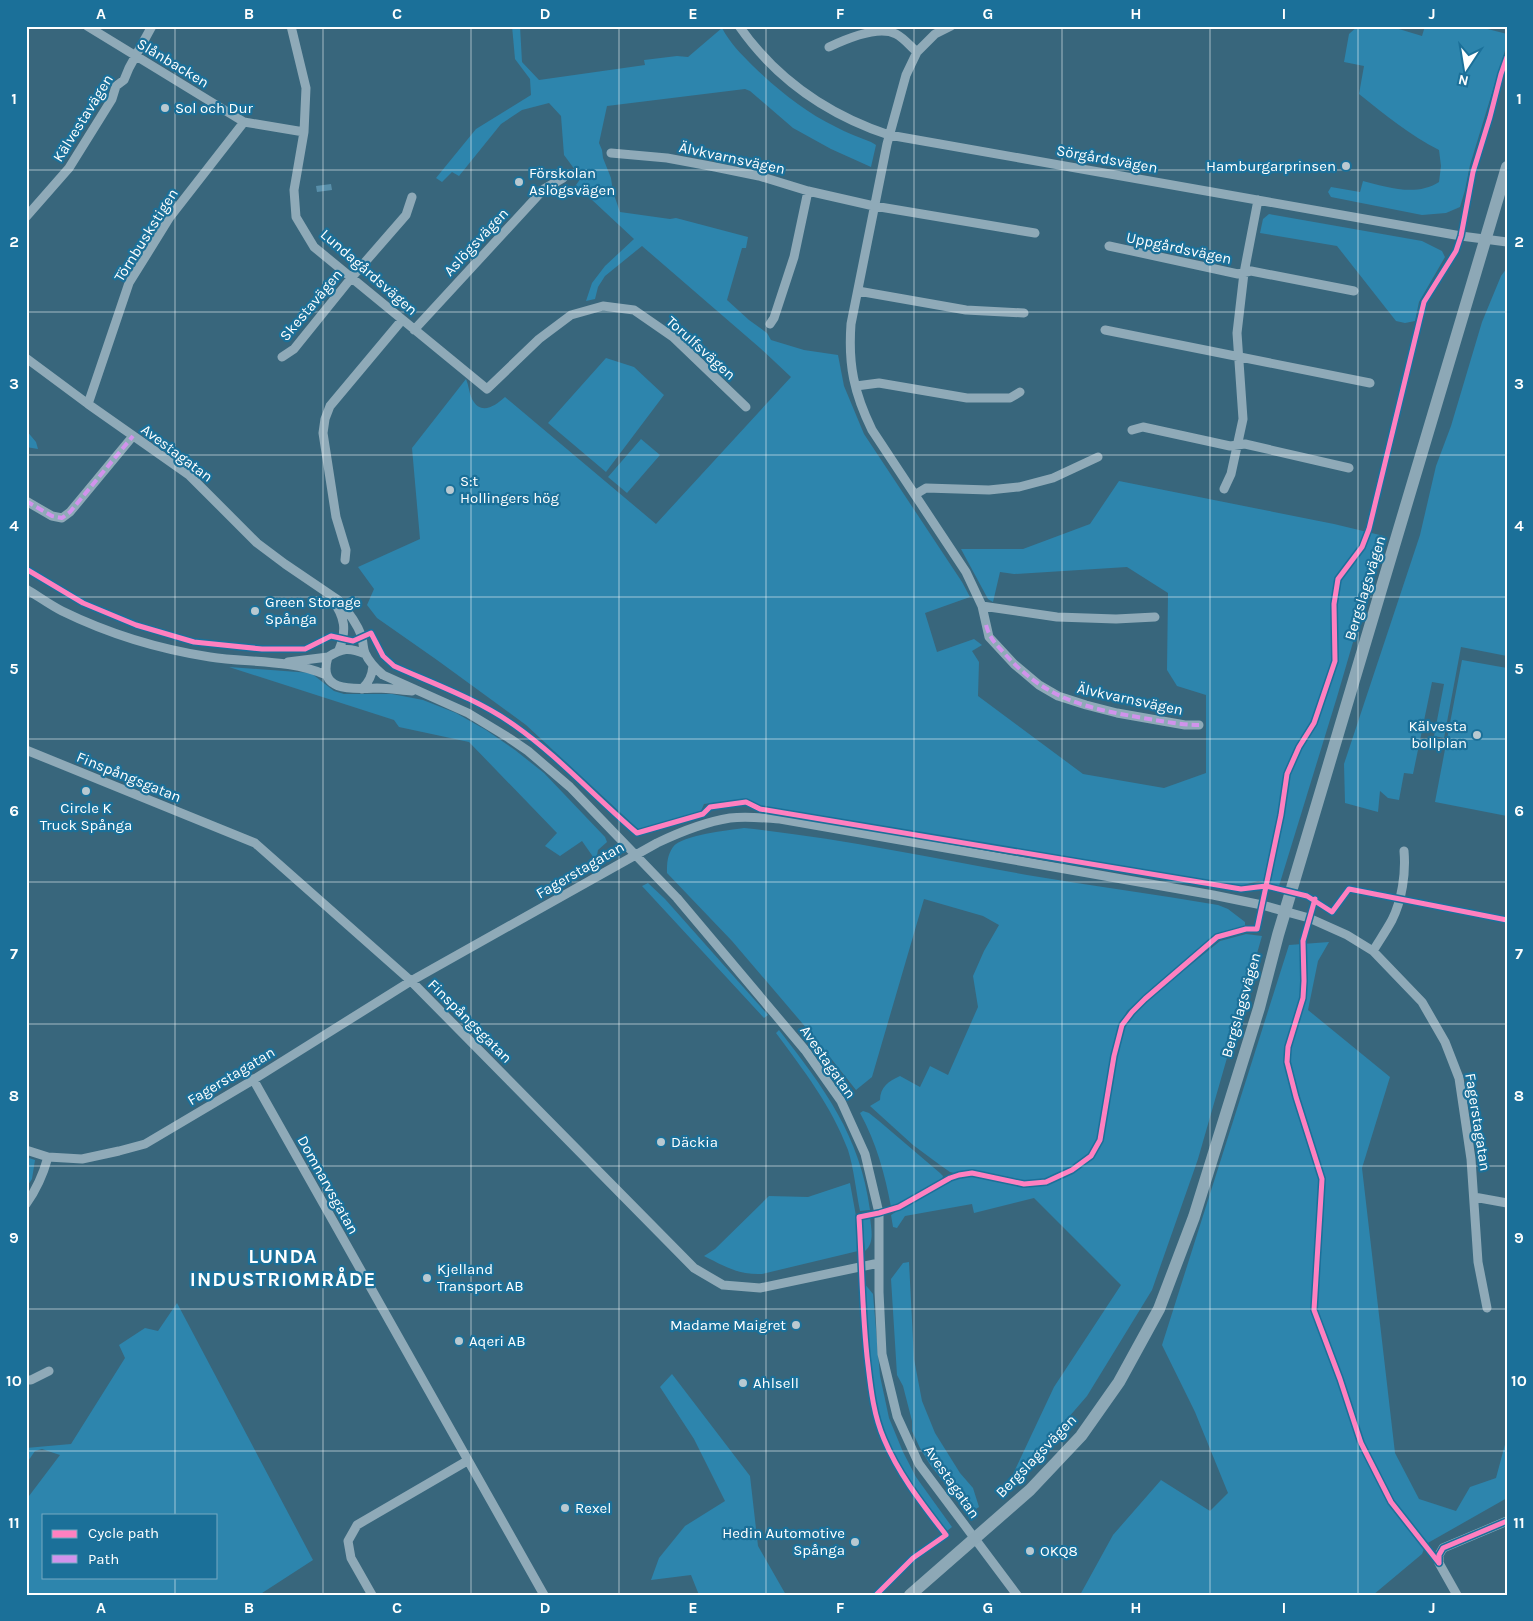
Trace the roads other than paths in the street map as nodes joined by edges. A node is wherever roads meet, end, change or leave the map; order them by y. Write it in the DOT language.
graph roads {
  1 [pos="87,26"];
  2 [pos="152,26"];
  3 [pos="291,26"];
  4 [pos="739,26"];
  5 [pos="951,26"];
  6 [pos="829,47"];
  7 [pos="917,52"];
  8 [pos="135,56"];
  9 [pos="244,122"];
  10 [pos="304,132"];
  11 [pos="890,136"];
  12 [pos="611,153"];
  13 [pos="1507,168"];
  14 [pos="563,178"];
  15 [pos="808,191"];
  16 [pos="412,197"];
  17 [pos="1258,200"];
  18 [pos="874,206"];
  19 [pos="26,217"];
  20 [pos="1035,233"];
  21 [pos="1486,240"];
  22 [pos="1507,242"];
  23 [pos="1109,246"];
  24 [pos="1244,273"];
  25 [pos="352,277"];
  26 [pos="858,291"];
  27 [pos="1354,291"];
  28 [pos="1024,313"];
  29 [pos="402,320"];
  30 [pos="770,324"];
  31 [pos="414,330"];
  32 [pos="1105,330"];
  33 [pos="282,357"];
  34 [pos="1238,357"];
  35 [pos="26,358"];
  36 [pos="1370,383"];
  37 [pos="856,386"];
  38 [pos="487,389"];
  39 [pos="1020,392"];
  40 [pos="88,404"];
  41 [pos="746,407"];
  42 [pos="1132,430"];
  43 [pos="133,436"];
  44 [pos="1237,445"];
  45 [pos="1098,457"];
  46 [pos="1348,468"];
  47 [pos="1224,489"];
  48 [pos="916,494"];
  49 [pos="26,501"];
  50 [pos="345,560"];
  51 [pos="26,589"];
  52 [pos="329,595"];
  53 [pos="982,606"];
  54 [pos="1154,617"];
  55 [pos="339,650"];
  56 [pos="365,654"];
  57 [pos="328,657"];
  58 [pos="280,664"];
  59 [pos="373,666"];
  60 [pos="326,674"];
  61 [pos="362,689"];
  62 [pos="424,693"];
  63 [pos="1200,725"];
  64 [pos="26,750"];
  65 [pos="1404,850"];
  66 [pos="635,855"];
  67 [pos="1285,912"];
  68 [pos="1373,951"];
  69 [pos="411,981"];
  70 [pos="253,1079"];
  71 [pos="26,1150"];
  72 [pos="48,1157"];
  73 [pos="1474,1197"];
  74 [pos="1507,1202"];
  75 [pos="26,1204"];
  76 [pos="879,1263"];
  77 [pos="1487,1308"];
  78 [pos="49,1371"];
  79 [pos="26,1380"];
  80 [pos="467,1460"];
  81 [pos="1507,1521"];
  82 [pos="975,1538"];
  83 [pos="372,1595"];
  84 [pos="544,1595"];
  85 [pos="910,1595"];
  86 [pos="1017,1595"];
  87 [pos="1457,1595"];
  1 -- 8 [label="street, Slånbacken"];
  2 -- 8 [label="street, Kälvestavägen"];
  3 -- 10 [label="street, Lundagårdsvägen"];
  4 -- 11 [label="street, Sörgårdsvägen"];
  5 -- 7 [label="street, Älvkvarnsvägen"];
  6 -- 7 [label="street"];
  7 -- 11 [label="street, Älvkvarnsvägen"];
  8 -- 9 [label="street, Slånbacken"];
  8 -- 19 [label="street, Kälvestavägen"];
  9 -- 10 [label="street, Slånbacken"];
  9 -- 40 [label="street, Törnbuskstigen"];
  10 -- 25 [label="street, Lundagårdsvägen"];
  11 -- 17 [label="street, Sörgårdsvägen"];
  11 -- 18 [label="street, Älvkvarnsvägen"];
  12 -- 15 [label="street, Älvkvarnsvägen"];
  13 -- 21 [label="main road, Bergslagsvägen"];
  14 -- 31 [label="street, Aslögsvägen"];
  15 -- 18 [label="street, Älvkvarnsvägen"];
  15 -- 30 [label="street"];
  16 -- 25 [label="street, Skestavägen"];
  17 -- 21 [label="street, Sörgårdsvägen"];
  17 -- 24 [label="street, Uppgårdsvägen"];
  18 -- 20 [label="street, Älvkvarnsvägen"];
  18 -- 26 [label="street, Älvkvarnsvägen"];
  21 -- 22 [label="street, Sörgårdsvägen"];
  21 -- 67 [label="main road, Bergslagsvägen"];
  23 -- 24 [label="street, Uppgårdsvägen"];
  24 -- 27 [label="street, Uppgårdsvägen"];
  24 -- 34 [label="street, Uppgårdsvägen"];
  25 -- 29 [label="street, Lundagårdsvägen"];
  25 -- 33 [label="street, Skestavägen"];
  26 -- 28 [label="street"];
  26 -- 37 [label="street, Älvkvarnsvägen"];
  29 -- 31 [label="street, Lundagårdsvägen"];
  29 -- 50 [label="street"];
  31 -- 38 [label="street, Lundagårdsvägen"];
  32 -- 34 [label="street"];
  34 -- 36 [label="street"];
  34 -- 44 [label="street, Uppgårdsvägen"];
  35 -- 40 [label="street, Avestagatan"];
  37 -- 39 [label="street"];
  37 -- 48 [label="street, Älvkvarnsvägen"];
  38 -- 41 [label="street, Torulfsvägen"];
  40 -- 43 [label="street, Avestagatan"];
  42 -- 44 [label="street"];
  43 -- 49 [label="street"];
  43 -- 52 [label="street, Avestagatan"];
  44 -- 46 [label="street"];
  44 -- 47 [label="street, Uppgårdsvägen"];
  45 -- 48 [label="street"];
  48 -- 53 [label="street, Älvkvarnsvägen"];
  51 -- 58 [label="street"];
  52 -- 55 [label="street, Avestagatan"];
  52 -- 56 [label="street, Avestagatan"];
  53 -- 54 [label="street"];
  53 -- 63 [label="street, Älvkvarnsvägen"];
  55 -- 56 [label="street"];
  55 -- 57 [label="street"];
  56 -- 59 [label="street, Avestagatan"];
  57 -- 58 [label="street"];
  57 -- 60 [label="street"];
  58 -- 60 [label="street"];
  59 -- 61 [label="street"];
  59 -- 62 [label="street, Avestagatan"];
  60 -- 61 [label="street, Avestagatan"];
  61 -- 62 [label="street, Avestagatan"];
  62 -- 66 [label="street, Avestagatan"];
  64 -- 69 [label="street, Finspångsgatan"];
  65 -- 68 [label="street"];
  66 -- 67 [label="street, Fagerstagatan"];
  66 -- 69 [label="street, Fagerstagatan"];
  66 -- 76 [label="street, Avestagatan"];
  67 -- 68 [label="street, Fagerstagatan"];
  67 -- 82 [label="main road, Bergslagsvägen"];
  68 -- 73 [label="street, Fagerstagatan"];
  69 -- 70 [label="street, Fagerstagatan"];
  69 -- 76 [label="street, Finspångsgatan"];
  70 -- 72 [label="street, Fagerstagatan"];
  70 -- 80 [label="street, Domnarvsgatan"];
  71 -- 72 [label="street, Fagerstagatan"];
  72 -- 75 [label="street"];
  73 -- 74 [label="street"];
  73 -- 77 [label="street, Fagerstagatan"];
  76 -- 82 [label="street, Avestagatan"];
  78 -- 79 [label="street"];
  80 -- 83 [label="street"];
  80 -- 84 [label="street, Domnarvsgatan"];
  81 -- 87 [label="street"];
  82 -- 85 [label="main road, Bergslagsvägen"];
  82 -- 86 [label="street, Avestagatan"];
}
